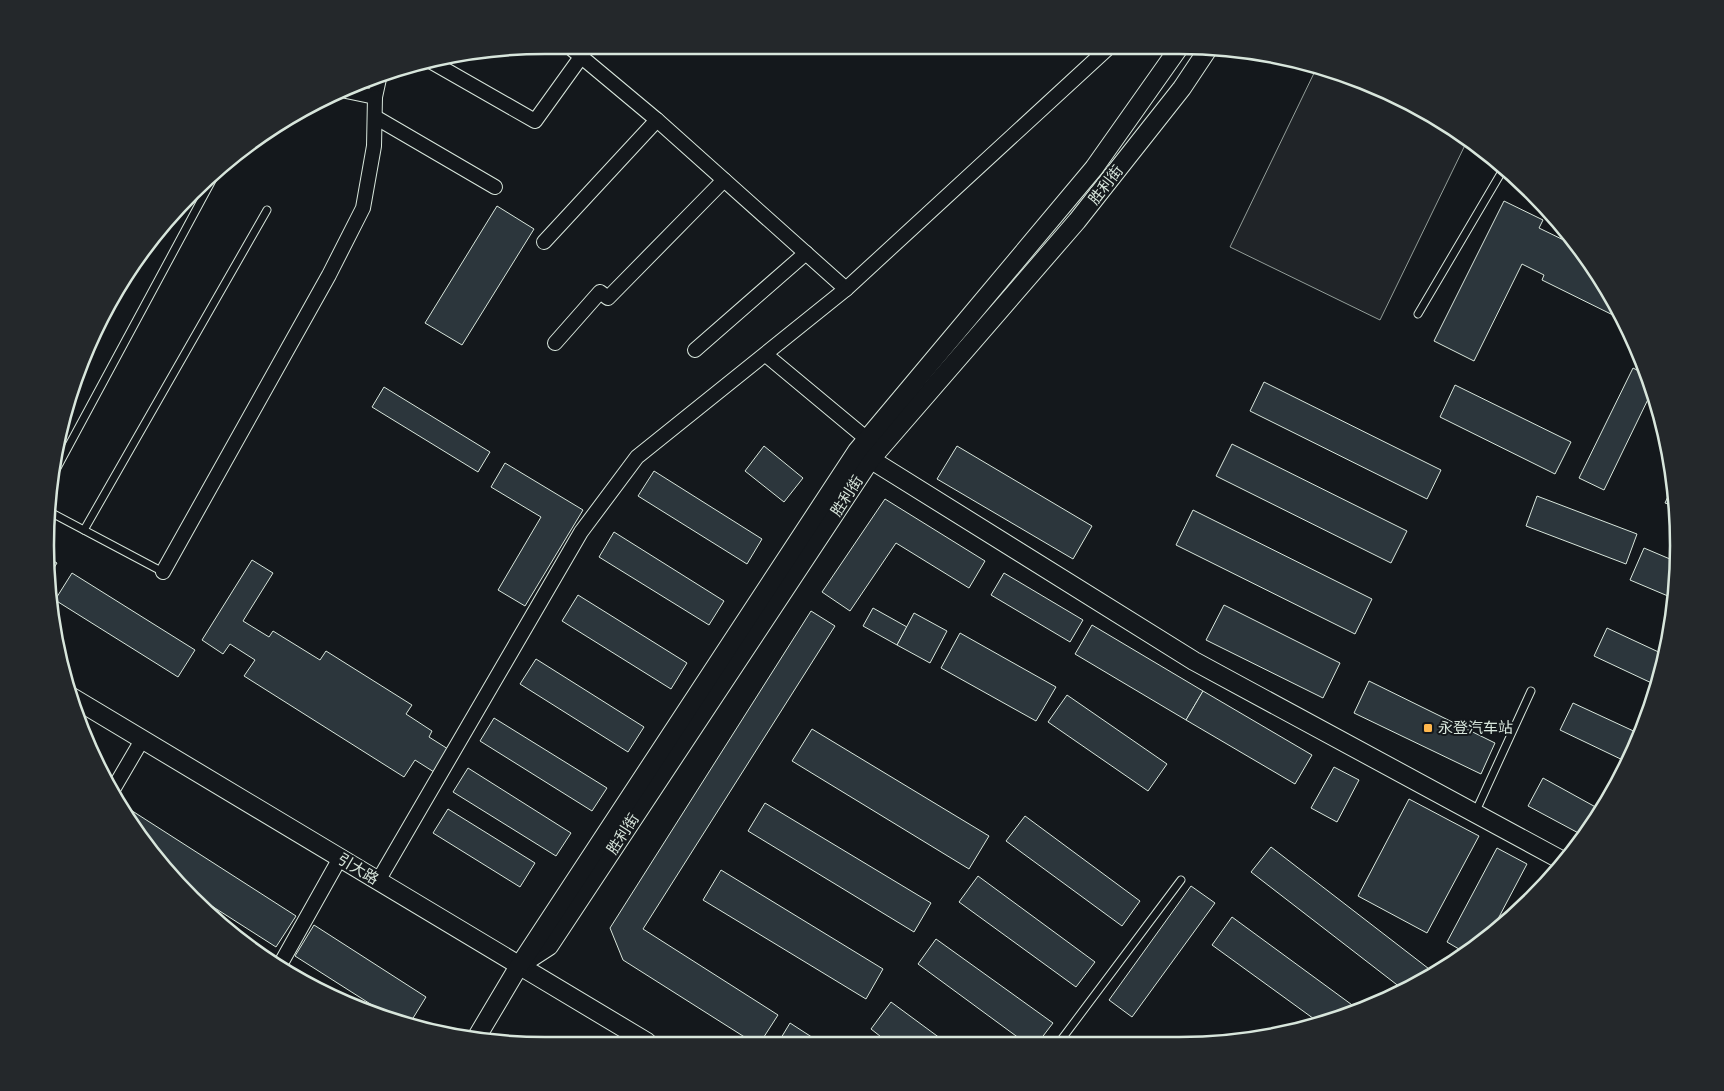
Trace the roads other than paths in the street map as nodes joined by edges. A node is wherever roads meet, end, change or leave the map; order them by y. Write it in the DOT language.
graph roads {
  1 [pos="576,54"];
  2 [pos="578,54"];
  3 [pos="1102,54"];
  4 [pos="1174,54"];
  5 [pos="1204,55"];
  6 [pos="438,66"];
  7 [pos="378,83"];
  8 [pos="354,93"];
  9 [pos="376,97"];
  10 [pos="375,117"];
  11 [pos="657,120"];
  12 [pos="1501,174"];
  13 [pos="724,180"];
  14 [pos="494,188"];
  15 [pos="207,189"];
  16 [pos="267,210"];
  17 [pos="544,242"];
  18 [pos="806,253"];
  19 [pos="846,289"];
  20 [pos="1418,314"];
  21 [pos="555,342"];
  22 [pos="695,350"];
  23 [pos="766,354"];
  24 [pos="865,450"];
  25 [pos="61,459"];
  26 [pos="55,515"];
  27 [pos="84,530"];
  28 [pos="163,572"];
  29 [pos="1531,691"];
  30 [pos="79,702"];
  31 [pos="142,740"];
  32 [pos="117,785"];
  33 [pos="1475,813"];
  34 [pos="340,858"];
  35 [pos="1558,858"];
  36 [pos="1181,880"];
  37 [pos="378,882"];
  38 [pos="283,960"];
  39 [pos="519,966"];
  40 [pos="479,1033"];
  41 [pos="639,1037"];
  42 [pos="1063,1037"];
  1 -- 6 [label="street"];
  2 -- 11 [label="street"];
  3 -- 19 [label="street"];
  4 -- 24 [label="street, 胜利街"];
  5 -- 24 [label="street, 胜利街"];
  7 -- 9 [label="street"];
  8 -- 9 [label="street"];
  9 -- 10 [label="street"];
  10 -- 14 [label="street"];
  10 -- 28 [label="street"];
  11 -- 13 [label="street"];
  11 -- 17 [label="street"];
  12 -- 20 [label="lane"];
  13 -- 18 [label="street"];
  13 -- 21 [label="street"];
  15 -- 25 [label="lane"];
  16 -- 27 [label="lane"];
  18 -- 19 [label="street"];
  18 -- 22 [label="street"];
  19 -- 23 [label="street"];
  23 -- 24 [label="street"];
  23 -- 37 [label="street"];
  24 -- 33 [label="street"];
  24 -- 39 [label="street, 胜利街"];
  26 -- 27 [label="lane"];
  27 -- 28 [label="lane"];
  29 -- 33 [label="lane"];
  30 -- 31 [label="street, 引大路"];
  31 -- 32 [label="street"];
  31 -- 34 [label="street, 引大路"];
  33 -- 35 [label="street"];
  34 -- 37 [label="street, 引大路"];
  34 -- 38 [label="street"];
  36 -- 42 [label="lane"];
  37 -- 39 [label="street, 引大路"];
  39 -- 40 [label="street, 胜利街"];
  39 -- 41 [label="street, 引大路"];
}
